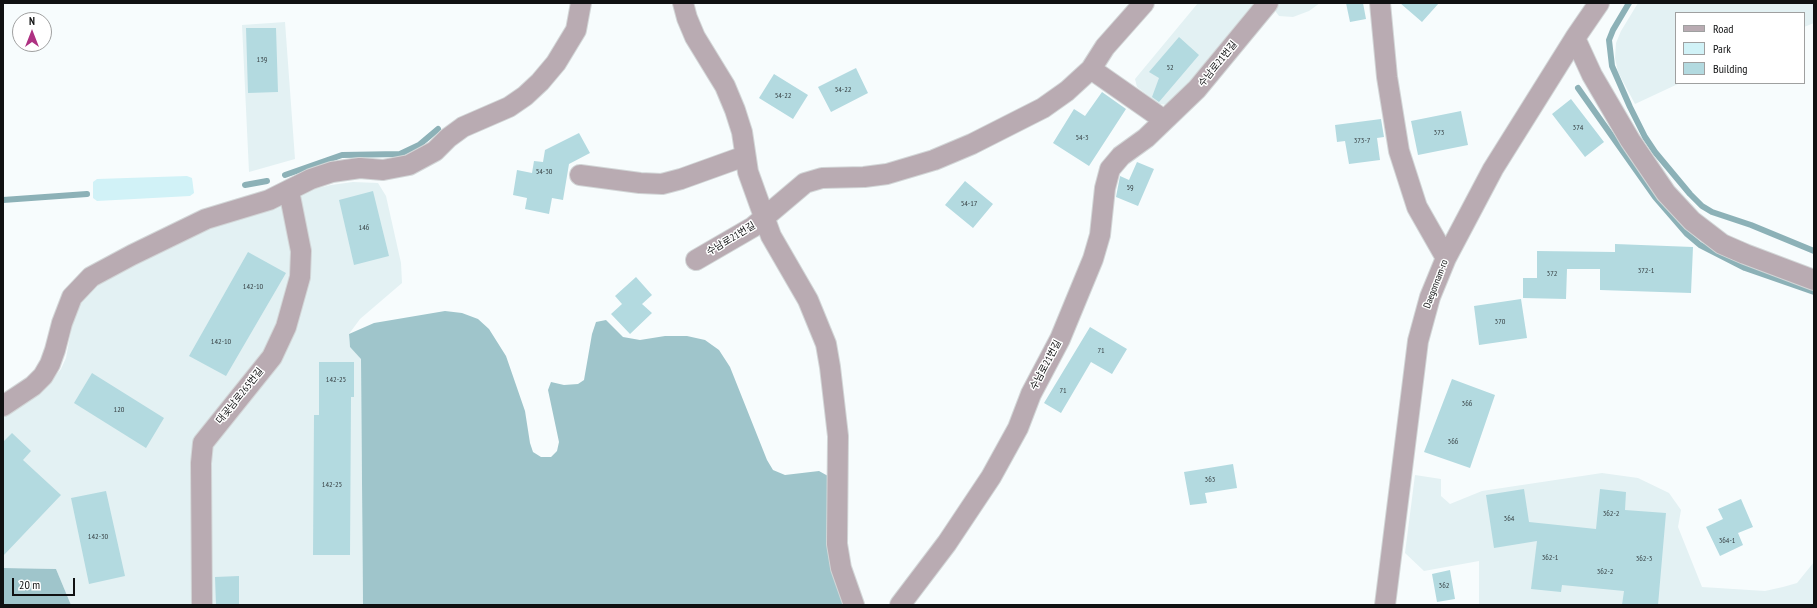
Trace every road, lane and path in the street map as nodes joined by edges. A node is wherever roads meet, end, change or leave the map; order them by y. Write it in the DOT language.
graph roads {
  1 [pos="581,3"];
  2 [pos="683,3"];
  3 [pos="1144,3"];
  4 [pos="1268,3"];
  5 [pos="1380,3"];
  6 [pos="1599,3"];
  7 [pos="1575,38"];
  8 [pos="1091,69"];
  9 [pos="1164,120"];
  10 [pos="745,156"];
  11 [pos="580,175"];
  12 [pos="289,191"];
  13 [pos="764,218"];
  14 [pos="1446,258"];
  15 [pos="696,260"];
  16 [pos="1814,280"];
  17 [pos="3,406"];
  18 [pos="202,605"];
  19 [pos="854,605"];
  20 [pos="900,605"];
  21 [pos="1385,605"];
  1 -- 12 [label="street"];
  2 -- 10 [label="street"];
  3 -- 8 [label="street, 수남로21번길"];
  4 -- 9 [label="street, 수남로21번길"];
  5 -- 14 [label="street"];
  6 -- 7 [label="street, Daegonnam-ro"];
  7 -- 14 [label="street, Daegonnam-ro"];
  7 -- 16 [label="street"];
  8 -- 9 [label="street"];
  8 -- 13 [label="street, 수남로21번길"];
  9 -- 20 [label="street, 수남로21번길"];
  10 -- 11 [label="street"];
  10 -- 13 [label="street"];
  12 -- 17 [label="street"];
  12 -- 18 [label="street, 대곶남로265번길"];
  13 -- 15 [label="street, 수남로21번길"];
  13 -- 19 [label="street"];
  14 -- 21 [label="street, Daegonnam-ro"];
}
